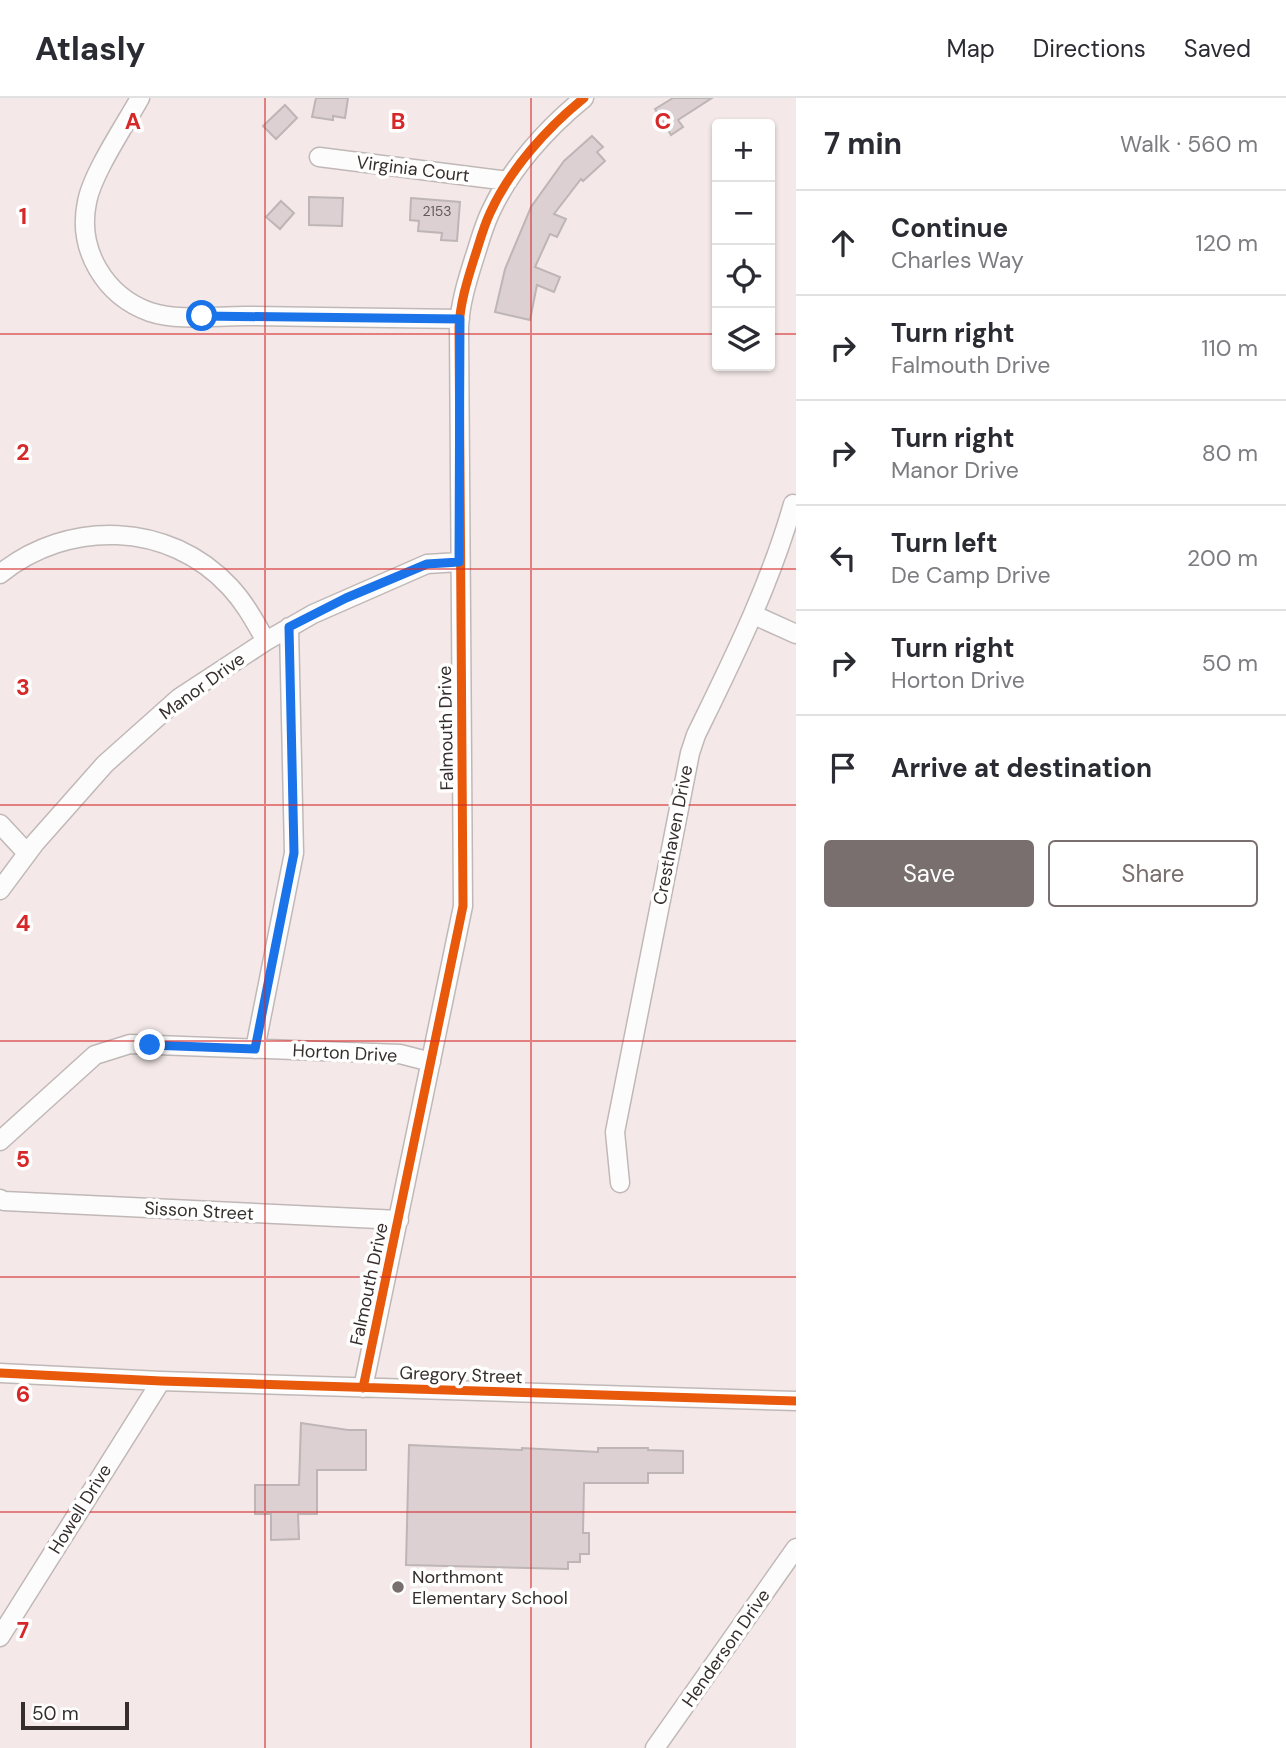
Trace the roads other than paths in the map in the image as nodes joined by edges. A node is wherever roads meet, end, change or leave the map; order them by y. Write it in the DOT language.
graph roads {
  1 [pos="140,98"];
  2 [pos="584,98"];
  3 [pos="319,157"];
  4 [pos="508,181"];
  5 [pos="460,319"];
  6 [pos="793,504"];
  7 [pos="459,562"];
  8 [pos="0,574"];
  9 [pos="754,615"];
  10 [pos="289,627"];
  11 [pos="796,634"];
  12 [pos="266,641"];
  13 [pos="0,824"];
  14 [pos="27,853"];
  15 [pos="0,890"];
  16 [pos="255,1049"];
  17 [pos="431,1062"];
  18 [pos="0,1141"];
  19 [pos="620,1183"];
  20 [pos="0,1199"];
  21 [pos="399,1220"];
  22 [pos="0,1373"];
  23 [pos="161,1381"];
  24 [pos="363,1388"];
  25 [pos="796,1401"];
  26 [pos="796,1548"];
  27 [pos="0,1637"];
  28 [pos="661,1746"];
  1 -- 5 [label="street"];
  2 -- 4 [label="street, Falmouth Drive"];
  3 -- 4 [label="street, Virginia Court"];
  4 -- 5 [label="street, Falmouth Drive"];
  5 -- 7 [label="street, Falmouth Drive"];
  6 -- 9 [label="street, Cresthaven Drive"];
  7 -- 10 [label="street, Manor Drive"];
  7 -- 17 [label="street, Falmouth Drive"];
  8 -- 12 [label="street"];
  9 -- 11 [label="street"];
  9 -- 19 [label="street, Cresthaven Drive"];
  10 -- 12 [label="street, Manor Drive"];
  10 -- 16 [label="street"];
  12 -- 14 [label="street, Manor Drive"];
  13 -- 14 [label="street"];
  14 -- 15 [label="street, Manor Drive"];
  16 -- 17 [label="street, Horton Drive"];
  16 -- 18 [label="street, Horton Drive"];
  17 -- 21 [label="street, Falmouth Drive"];
  20 -- 21 [label="street, Sisson Street"];
  21 -- 24 [label="street, Falmouth Drive"];
  22 -- 23 [label="street, Gregory Street"];
  23 -- 24 [label="street, Gregory Street"];
  23 -- 27 [label="street, Howell Drive"];
  24 -- 25 [label="street, Gregory Street"];
  26 -- 28 [label="street, Henderson Drive"];
}
